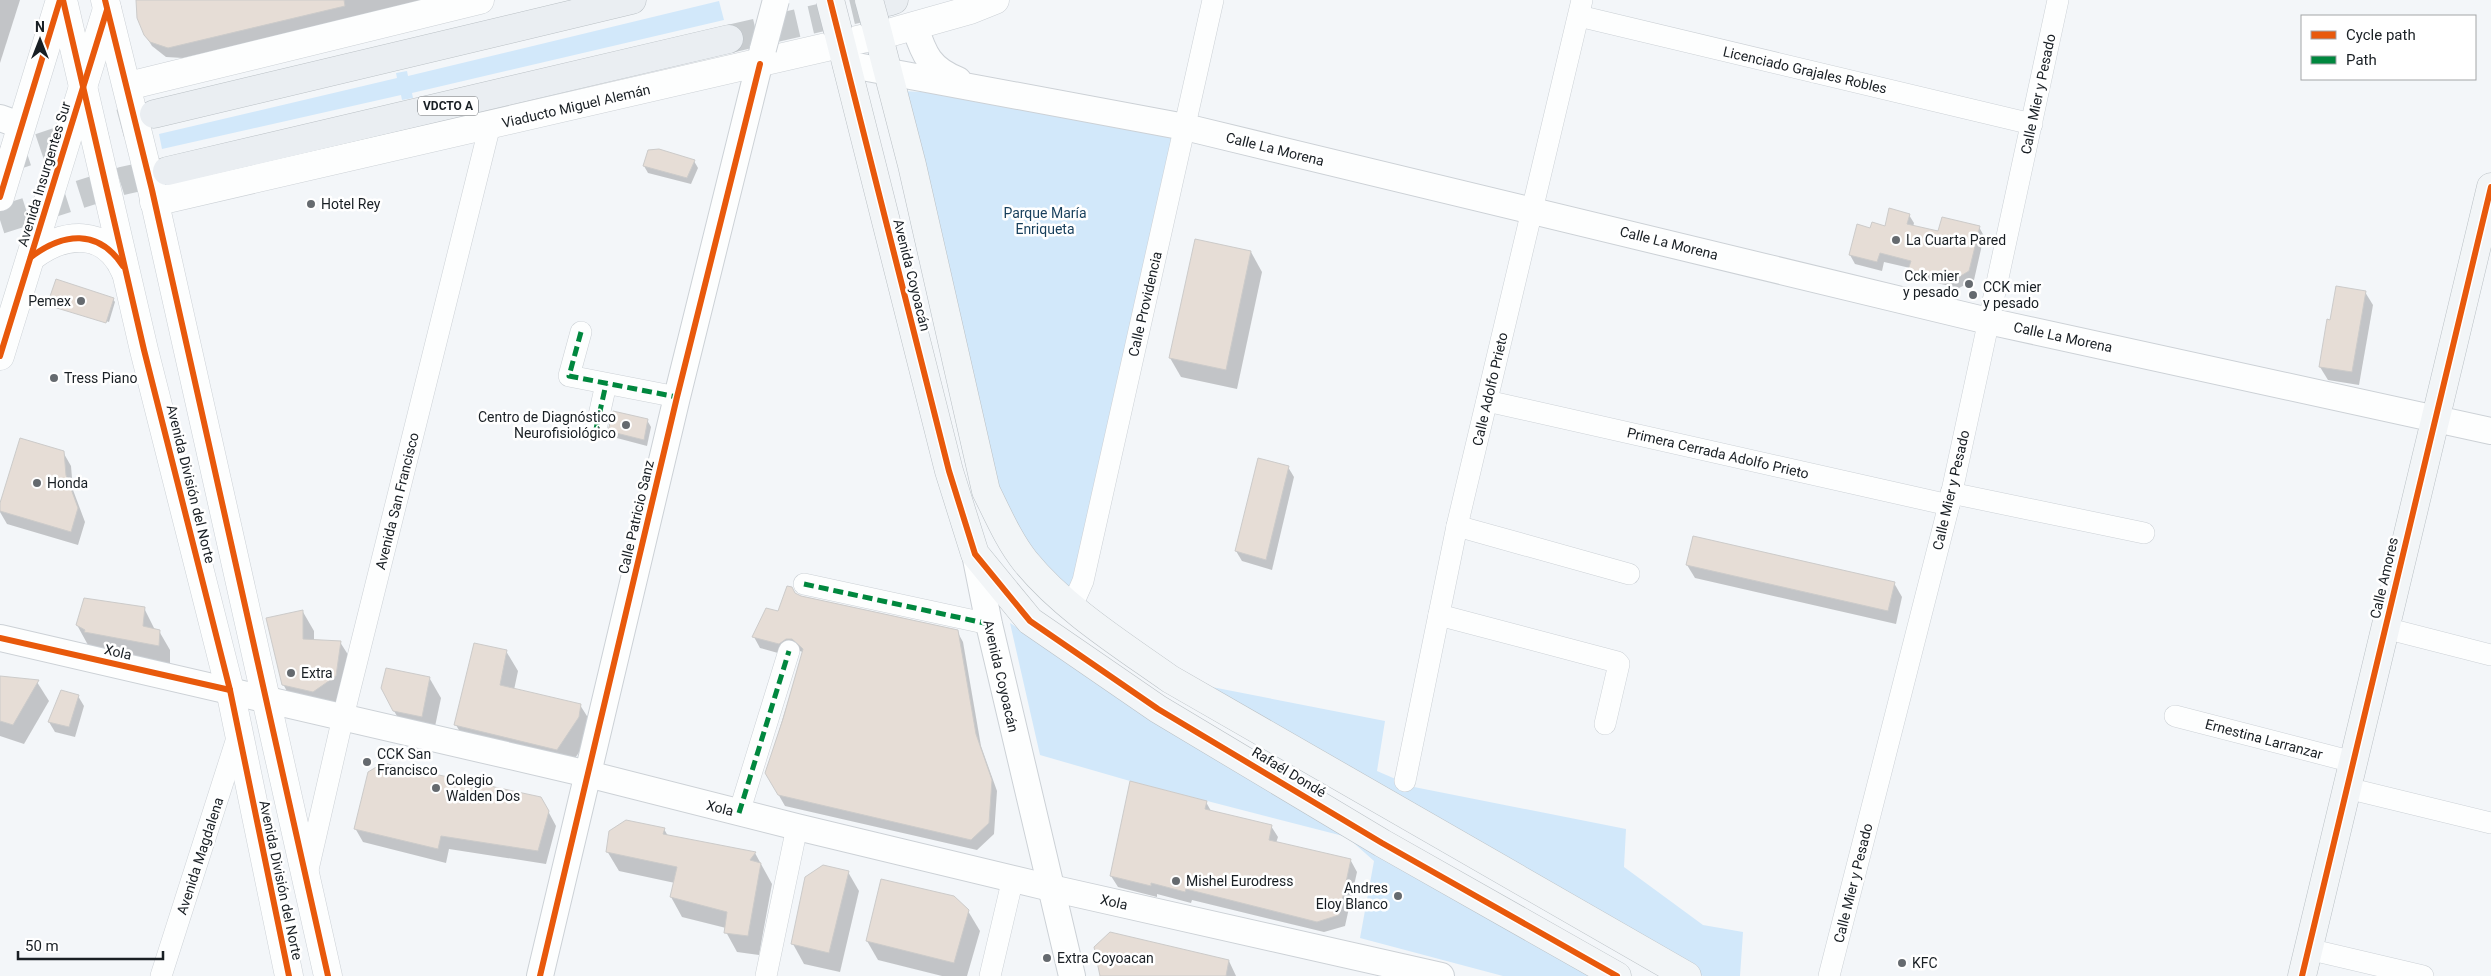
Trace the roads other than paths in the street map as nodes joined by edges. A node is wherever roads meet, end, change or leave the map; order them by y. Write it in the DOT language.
graph roads {
  1 [pos="60,0"];
  2 [pos="63,0"];
  3 [pos="480,0"];
  4 [pos="632,0"];
  5 [pos="776,0"];
  6 [pos="830,0"];
  7 [pos="994,0"];
  8 [pos="1213,0"];
  9 [pos="2058,0"];
  10 [pos="107,3"];
  11 [pos="1580,8"];
  12 [pos="881,12"];
  13 [pos="915,27"];
  14 [pos="729,39"];
  15 [pos="842,46"];
  16 [pos="761,56"];
  17 [pos="889,72"];
  18 [pos="128,86"];
  19 [pos="982,89"];
  20 [pos="83,90"];
  21 [pos="154,114"];
  22 [pos="10,122"];
  23 [pos="2032,124"];
  24 [pos="490,125"];
  25 [pos="1184,127"];
  26 [pos="167,171"];
  27 [pos="2491,187"];
  28 [pos="0,197"];
  29 [pos="154,202"];
  30 [pos="1532,210"];
  31 [pos="31,257"];
  32 [pos="127,275"];
  33 [pos="1988,321"];
  34 [pos="581,332"];
  35 [pos="0,356"];
  36 [pos="606,384"];
  37 [pos="677,398"];
  38 [pos="1487,401"];
  39 [pos="2435,418"];
  40 [pos="596,429"];
  41 [pos="2491,431"];
  42 [pos="1950,499"];
  43 [pos="1456,526"];
  44 [pos="1006,531"];
  45 [pos="2144,533"];
  46 [pos="975,554"];
  47 [pos="1629,574"];
  48 [pos="804,584"];
  49 [pos="1072,606"];
  50 [pos="1438,615"];
  51 [pos="989,624"];
  52 [pos="2385,628"];
  53 [pos="0,638"];
  54 [pos="789,651"];
  55 [pos="2491,656"];
  56 [pos="230,690"];
  57 [pos="265,699"];
  58 [pos="2175,716"];
  59 [pos="343,717"];
  60 [pos="1605,724"];
  61 [pos="238,735"];
  62 [pos="588,774"];
  63 [pos="2350,775"];
  64 [pos="1405,780"];
  65 [pos="739,813"];
  66 [pos="2491,823"];
  67 [pos="797,827"];
  68 [pos="306,877"];
  69 [pos="1013,878"];
  70 [pos="1051,888"];
  71 [pos="2308,949"];
  72 [pos="1346,965"];
  73 [pos="161,976"];
  74 [pos="288,976"];
  75 [pos="328,976"];
  76 [pos="540,976"];
  77 [pos="766,976"];
  78 [pos="990,976"];
  79 [pos="1072,976"];
  80 [pos="1441,976"];
  81 [pos="1617,976"];
  82 [pos="1687,976"];
  83 [pos="1829,976"];
  84 [pos="2302,976"];
  85 [pos="2423,976"];
  1 -- 22 [label="main road"];
  2 -- 20 [label="main road, Avenida División del Norte"];
  3 -- 18 [label="main road"];
  4 -- 21 [label="highway"];
  5 -- 16 [label="street, Calle Patricio Sanz, bridge"];
  6 -- 15 [label="main road, Avenida Coyoacán, bridge"];
  7 -- 13 [label="main road, Viaducto Miguel Alemán"];
  8 -- 25 [label="street, Calle Providencia"];
  9 -- 23 [label="street, Calle Mier y Pesado"];
  10 -- 18 [label="main road, Avenida División del Norte"];
  10 -- 20 [label="main road, Avenida Insurgentes Sur"];
  11 -- 23 [label="street, Licenciado Grajales Robles"];
  11 -- 30 [label="street, Calle Adolfo Prieto"];
  12 -- 13 [label="main road, Viaducto Miguel Alemán"];
  12 -- 15 [label="main road, Viaducto Miguel Alemán"];
  12 -- 17 [label="main road, Avenida Coyoacán"];
  13 -- 19 [label="street"];
  14 -- 26 [label="highway, Viaducto Miguel Alemán / VDCTO A"];
  15 -- 16 [label="main road, Viaducto Miguel Alemán"];
  15 -- 17 [label="street, Calle La Morena"];
  15 -- 46 [label="main road, Avenida Coyoacán"];
  16 -- 24 [label="main road, Viaducto Miguel Alemán"];
  16 -- 37 [label="street, Calle Patricio Sanz"];
  17 -- 19 [label="street, Calle La Morena"];
  17 -- 44 [label="main road, Avenida Coyoacán"];
  18 -- 29 [label="main road, Avenida División del Norte"];
  19 -- 25 [label="street, Calle La Morena"];
  20 -- 31 [label="main road, Avenida Insurgentes Sur"];
  20 -- 32 [label="main road, Avenida División del Norte"];
  22 -- 28 [label="main road"];
  23 -- 33 [label="street, Calle Mier y Pesado"];
  24 -- 29 [label="main road, Viaducto Miguel Alemán"];
  24 -- 59 [label="street, Avenida San Francisco"];
  25 -- 30 [label="street, Calle La Morena"];
  25 -- 49 [label="street, Calle Providencia"];
  27 -- 39 [label="main road, Calle Amores"];
  29 -- 57 [label="main road, Avenida División del Norte"];
  30 -- 33 [label="street, Calle La Morena"];
  30 -- 38 [label="street, Calle Adolfo Prieto"];
  31 -- 32 [label="main road"];
  31 -- 35 [label="main road, Avenida Insurgentes Sur"];
  32 -- 56 [label="main road, Avenida División del Norte"];
  33 -- 39 [label="street, Calle La Morena"];
  33 -- 42 [label="street, Calle Mier y Pesado"];
  34 -- 36 [label="street"];
  36 -- 37 [label="street"];
  36 -- 40 [label="street"];
  37 -- 62 [label="street, Calle Patricio Sanz"];
  38 -- 42 [label="street, Primera Cerrada Adolfo Prieto"];
  38 -- 43 [label="street, Calle Adolfo Prieto"];
  39 -- 41 [label="street, Calle La Morena"];
  39 -- 52 [label="main road, Calle Amores"];
  42 -- 45 [label="street, Primera Cerrada Adolfo Prieto"];
  42 -- 83 [label="street, Calle Mier y Pesado"];
  43 -- 47 [label="street"];
  43 -- 50 [label="street, Calle Adolfo Prieto"];
  44 -- 49 [label="main road, Rafaél Dondé"];
  46 -- 51 [label="street, Avenida Coyoacán"];
  46 -- 81 [label="main road, Rafaél Dondé"];
  48 -- 51 [label="street"];
  49 -- 82 [label="main road, Rafaél Dondé"];
  50 -- 60 [label="street"];
  50 -- 64 [label="street, Calle Adolfo Prieto"];
  51 -- 70 [label="street, Avenida Coyoacán"];
  52 -- 55 [label="street"];
  52 -- 63 [label="main road, Calle Amores"];
  53 -- 56 [label="street, Xola"];
  54 -- 65 [label="street"];
  56 -- 57 [label="street, Xola"];
  56 -- 61 [label="main road, Avenida División del Norte"];
  57 -- 59 [label="street, Xola"];
  57 -- 68 [label="main road, Avenida División del Norte"];
  58 -- 63 [label="street, Ernestina Larranzar"];
  59 -- 62 [label="street, Xola"];
  59 -- 68 [label="street, Avenida San Francisco"];
  61 -- 73 [label="street, Avenida Magdalena"];
  61 -- 74 [label="main road, Avenida División del Norte"];
  62 -- 65 [label="street, Xola"];
  62 -- 76 [label="street, Calle Patricio Sanz"];
  63 -- 66 [label="street, Ernestina Larranzar"];
  63 -- 71 [label="main road, Calle Amores"];
  65 -- 67 [label="street, Xola"];
  67 -- 69 [label="street, Xola"];
  67 -- 77 [label="street"];
  68 -- 75 [label="main road, Avenida División del Norte"];
  69 -- 70 [label="street, Xola"];
  69 -- 78 [label="street"];
  70 -- 72 [label="street, Xola"];
  70 -- 79 [label="street, Avenida Coyoacán"];
  71 -- 84 [label="main road, Calle Amores"];
  71 -- 85 [label="street"];
  72 -- 80 [label="street, Xola"];
}
